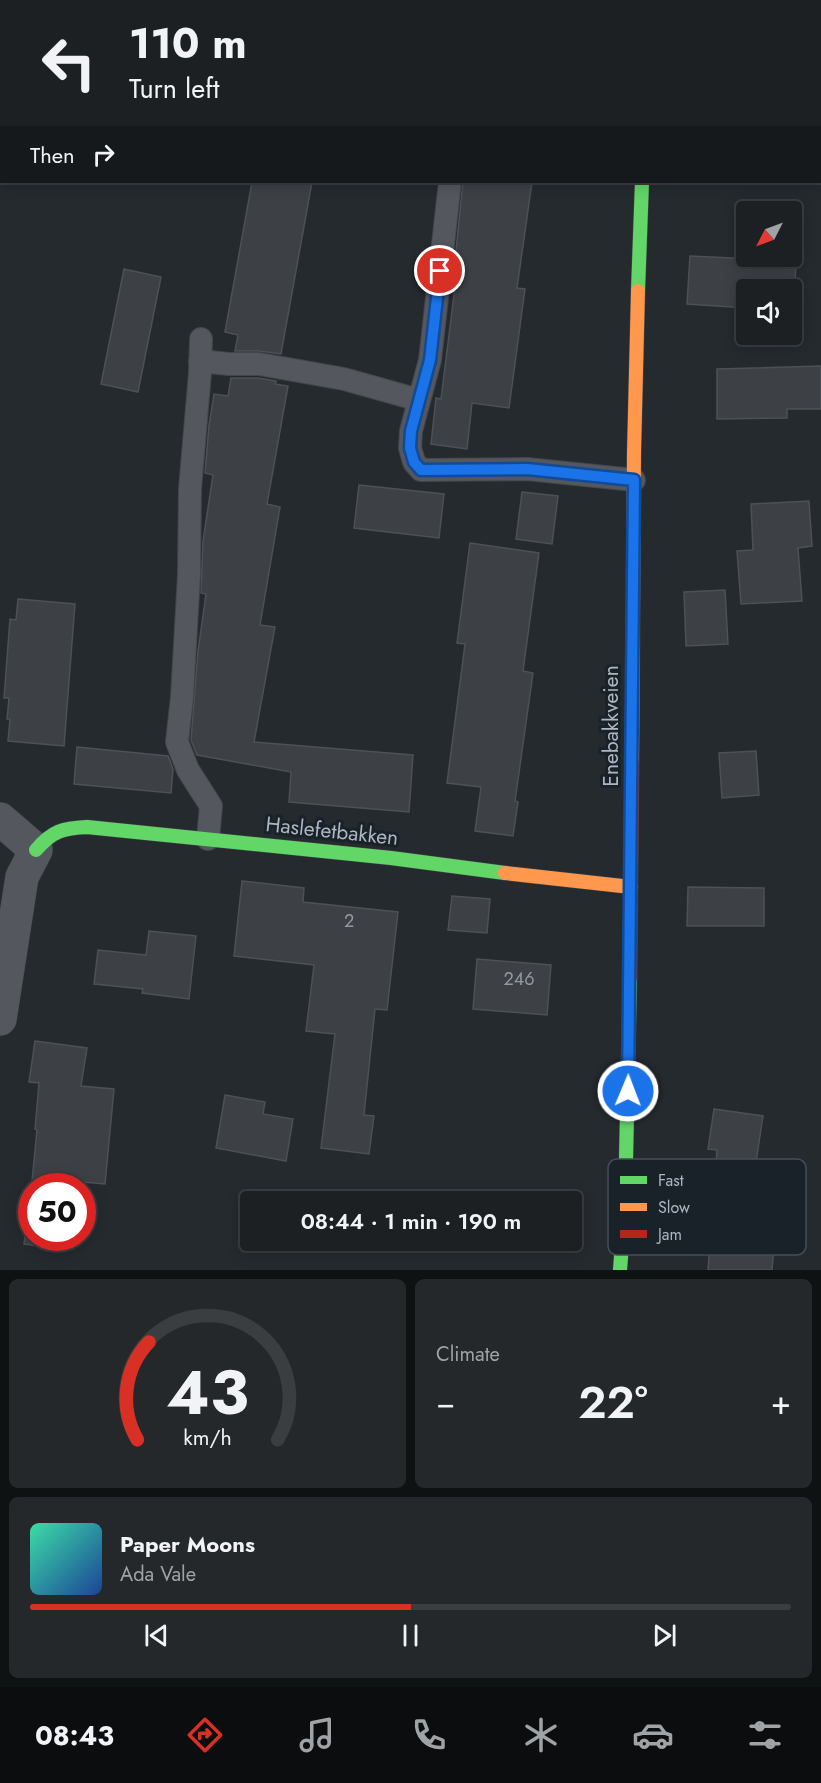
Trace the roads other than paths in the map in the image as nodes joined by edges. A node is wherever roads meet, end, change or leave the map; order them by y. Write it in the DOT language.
graph roads {
  1 [pos="450,183"];
  2 [pos="642,183"];
  3 [pos="419,400"];
  4 [pos="634,480"];
  5 [pos="0,819"];
  6 [pos="208,838"];
  7 [pos="36,850"];
  8 [pos="631,887"];
  9 [pos="0,1019"];
  10 [pos="626,1159"];
  11 [pos="621,1255"];
  12 [pos="620,1270"];
  1 -- 3 [label="lane"];
  2 -- 4 [label="main road, Enebakkveien"];
  3 -- 4 [label="lane"];
  3 -- 6 [label="lane"];
  4 -- 8 [label="main road, Enebakkveien"];
  5 -- 7 [label="street"];
  6 -- 7 [label="main road, Haslefetbakken"];
  6 -- 8 [label="main road, Haslefetbakken"];
  7 -- 9 [label="street"];
  8 -- 10 [label="main road, Enebakkveien"];
  11 -- 12 [label="main road, Enebakkveien"];
}
